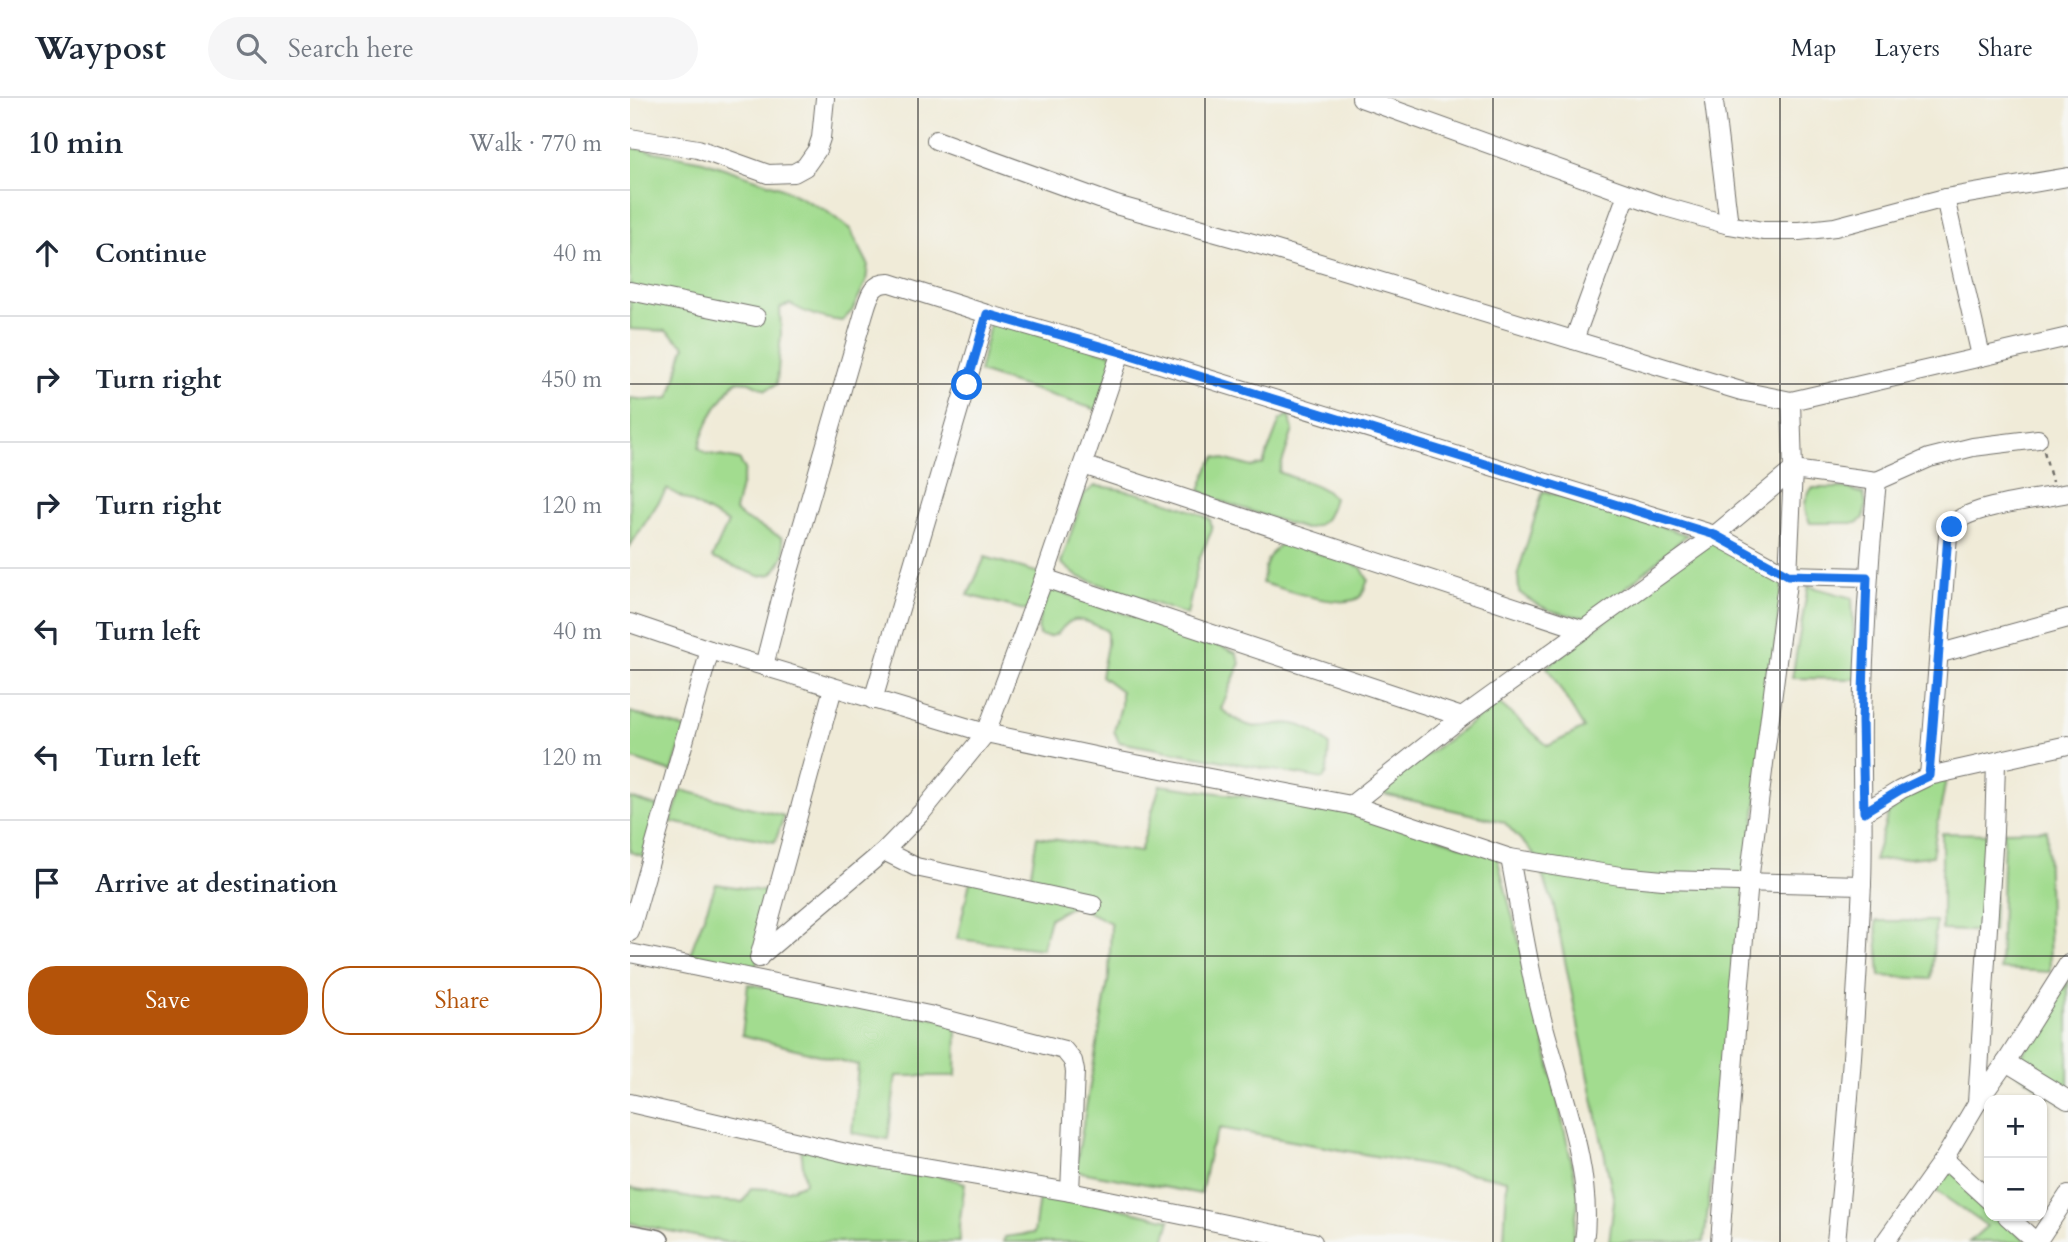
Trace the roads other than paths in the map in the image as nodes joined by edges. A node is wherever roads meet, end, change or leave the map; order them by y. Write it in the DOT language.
graph roads {
  1 [pos="825,98"];
  2 [pos="1361,98"];
  3 [pos="1716,98"];
  4 [pos="630,138"];
  5 [pos="936,140"];
  6 [pos="2068,177"];
  7 [pos="1627,194"];
  8 [pos="1945,198"];
  9 [pos="1729,225"];
  10 [pos="630,291"];
  11 [pos="987,314"];
  12 [pos="756,317"];
  13 [pos="2068,338"];
  14 [pos="1574,341"];
  15 [pos="1121,352"];
  16 [pos="1982,356"];
  17 [pos="1791,401"];
  18 [pos="2038,439"];
  19 [pos="1083,465"];
  20 [pos="1793,470"];
  21 [pos="1877,481"];
  22 [pos="2062,494"];
  23 [pos="1715,535"];
  24 [pos="1788,575"];
  25 [pos="1867,577"];
  26 [pos="1044,578"];
  27 [pos="2068,618"];
  28 [pos="630,623"];
  29 [pos="1584,630"];
  30 [pos="710,650"];
  31 [pos="1941,653"];
  32 [pos="764,666"];
  33 [pos="833,688"];
  34 [pos="873,701"];
  35 [pos="1462,716"];
  36 [pos="986,733"];
  37 [pos="2068,745"];
  38 [pos="1996,762"];
  39 [pos="1929,776"];
  40 [pos="1352,804"];
  41 [pos="1864,812"];
  42 [pos="884,851"];
  43 [pos="1510,858"];
  44 [pos="1749,881"];
  45 [pos="1862,885"];
  46 [pos="1093,905"];
  47 [pos="630,932"];
  48 [pos="630,953"];
  49 [pos="760,956"];
  50 [pos="2068,964"];
  51 [pos="752,979"];
  52 [pos="2006,1062"];
  53 [pos="2068,1100"];
  54 [pos="630,1103"];
  55 [pos="1977,1103"];
  56 [pos="1944,1159"];
  57 [pos="1070,1192"];
  58 [pos="1984,1195"];
  59 [pos="2068,1195"];
  60 [pos="2013,1221"];
  61 [pos="630,1237"];
  62 [pos="657,1242"];
  63 [pos="1313,1242"];
  64 [pos="1584,1242"];
  65 [pos="1720,1242"];
  66 [pos="1836,1242"];
  67 [pos="1885,1242"];
  68 [pos="2036,1242"];
  1 -- 4 [label="street"];
  2 -- 7 [label="street"];
  3 -- 9 [label="street"];
  5 -- 14 [label="street"];
  6 -- 8 [label="street"];
  7 -- 9 [label="street"];
  7 -- 14 [label="street"];
  8 -- 9 [label="street"];
  8 -- 16 [label="street"];
  10 -- 12 [label="street"];
  11 -- 15 [label="street"];
  11 -- 32 [label="street"];
  11 -- 34 [label="street"];
  13 -- 16 [label="street"];
  14 -- 17 [label="street"];
  15 -- 19 [label="street"];
  15 -- 23 [label="street"];
  16 -- 17 [label="street"];
  17 -- 20 [label="street"];
  18 -- 21 [label="street"];
  19 -- 26 [label="street"];
  19 -- 29 [label="street"];
  20 -- 21 [label="street"];
  20 -- 23 [label="street"];
  20 -- 24 [label="street"];
  21 -- 25 [label="street"];
  22 -- 31 [label="street"];
  23 -- 24 [label="street"];
  23 -- 29 [label="street"];
  24 -- 25 [label="street"];
  24 -- 44 [label="street"];
  25 -- 41 [label="street"];
  26 -- 35 [label="street"];
  26 -- 36 [label="street"];
  27 -- 31 [label="street"];
  28 -- 30 [label="street"];
  29 -- 35 [label="street"];
  30 -- 32 [label="street"];
  30 -- 47 [label="street"];
  31 -- 39 [label="street"];
  32 -- 33 [label="street"];
  33 -- 34 [label="street"];
  33 -- 49 [label="street"];
  34 -- 36 [label="street"];
  35 -- 40 [label="street"];
  36 -- 40 [label="street"];
  36 -- 42 [label="street"];
  37 -- 38 [label="street"];
  38 -- 39 [label="street"];
  38 -- 55 [label="street"];
  39 -- 41 [label="street"];
  40 -- 43 [label="street"];
  41 -- 45 [label="street"];
  42 -- 46 [label="street"];
  42 -- 49 [label="street"];
  43 -- 44 [label="street"];
  43 -- 64 [label="street"];
  44 -- 45 [label="street"];
  44 -- 65 [label="street"];
  45 -- 66 [label="street"];
  48 -- 51 [label="street"];
  49 -- 51 [label="street"];
  50 -- 52 [label="street"];
  51 -- 57 [label="street"];
  52 -- 53 [label="street"];
  52 -- 55 [label="street"];
  54 -- 57 [label="street"];
  55 -- 56 [label="street"];
  56 -- 58 [label="street"];
  56 -- 67 [label="street"];
  57 -- 63 [label="street"];
  59 -- 68 [label="street"];
  60 -- 68 [label="street"];
  61 -- 62 [label="highway"];
}
